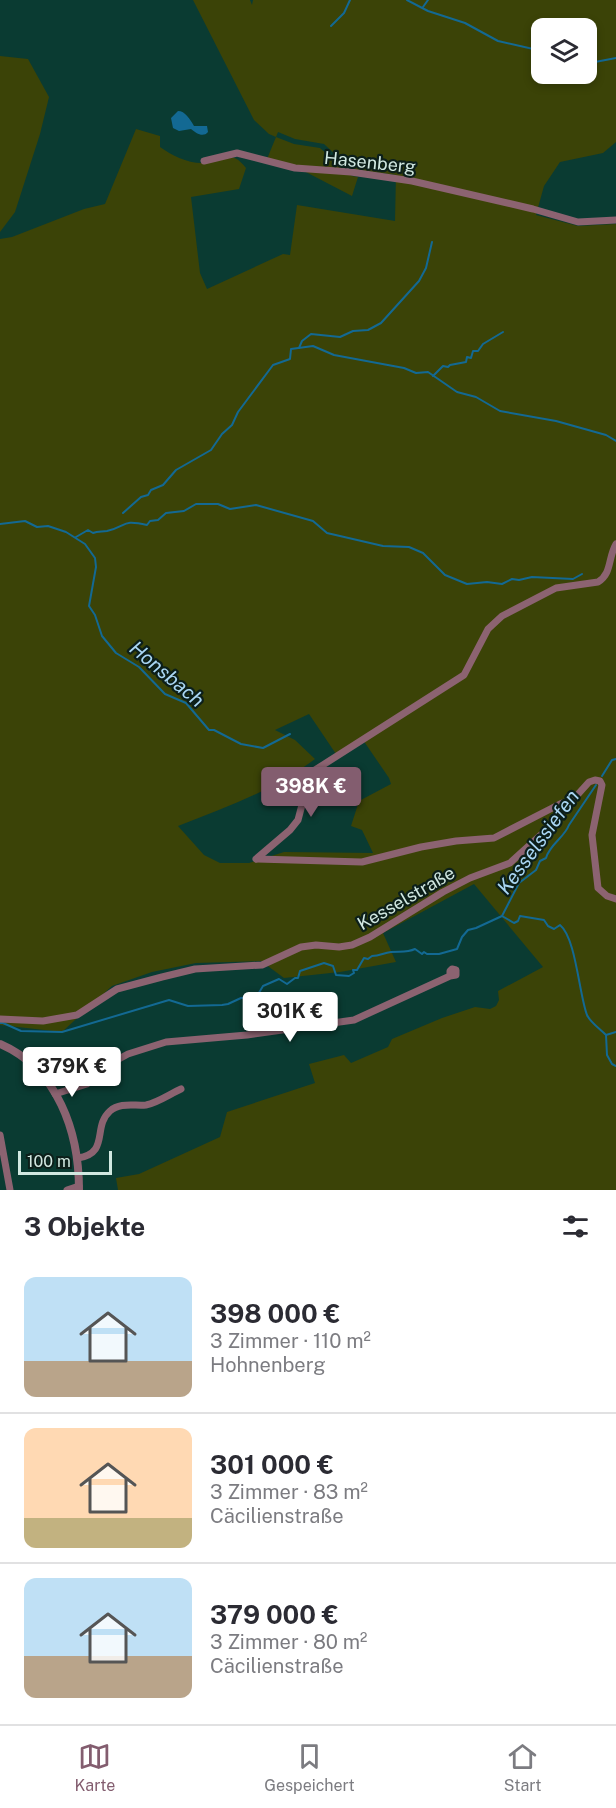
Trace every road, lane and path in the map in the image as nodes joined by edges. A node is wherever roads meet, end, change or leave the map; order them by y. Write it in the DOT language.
graph roads {
  1 [pos="204,161"];
  2 [pos="616,220"];
  3 [pos="616,544"];
  4 [pos="570,804"];
  5 [pos="616,899"];
  6 [pos="450,976"];
  7 [pos="0,1019"];
  8 [pos="0,1044"];
  9 [pos="181,1089"];
  10 [pos="55,1094"];
  11 [pos="0,1135"];
  12 [pos="78,1158"];
  13 [pos="79,1188"];
  14 [pos="10,1190"];
  15 [pos="67,1190"];
  1 -- 2 [label="street, Hasenberg"];
  3 -- 4 [label="street"];
  4 -- 5 [label="street, Kesselstraße"];
  4 -- 7 [label="street, Kesselstraße"];
  6 -- 10 [label="street"];
  8 -- 10 [label="street"];
  9 -- 12 [label="street"];
  10 -- 12 [label="street"];
  11 -- 14 [label="street"];
  12 -- 13 [label="street"];
  13 -- 15 [label="street"];
}
